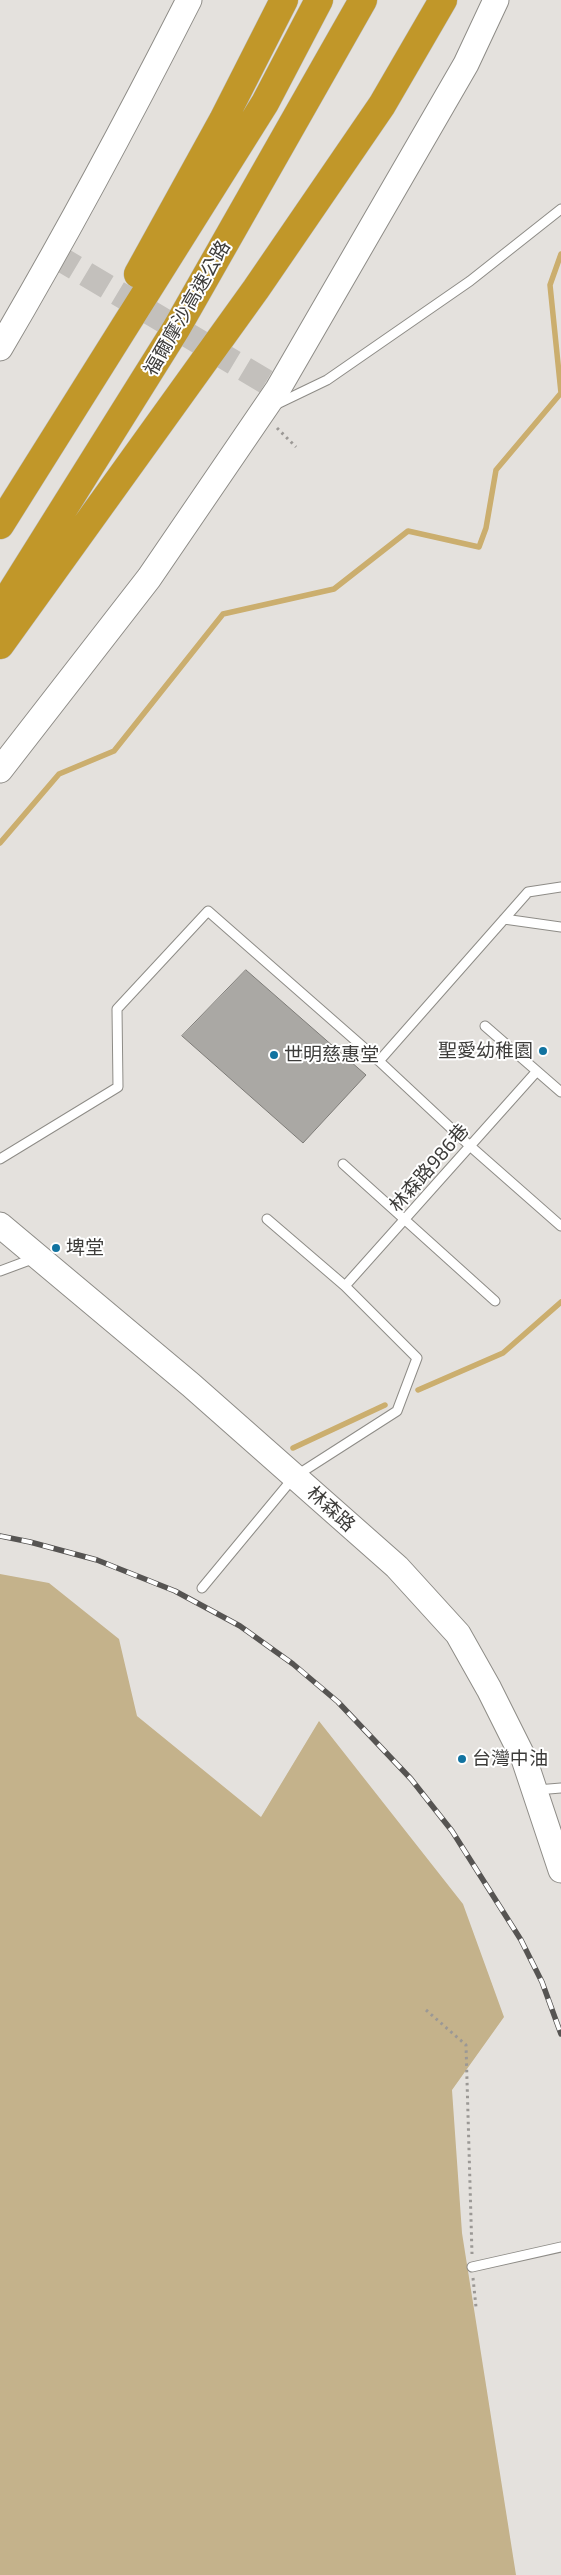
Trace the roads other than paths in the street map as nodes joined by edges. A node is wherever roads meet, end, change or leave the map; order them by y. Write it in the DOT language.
graph roads {
  1 [pos="189,0"];
  2 [pos="284,0"];
  3 [pos="318,0"];
  4 [pos="363,0"];
  5 [pos="444,0"];
  6 [pos="496,0"];
  7 [pos="561,209"];
  8 [pos="0,348"];
  9 [pos="82,396"];
  10 [pos="262,412"];
  11 [pos="0,526"];
  12 [pos="0,610"];
  13 [pos="0,645"];
  14 [pos="0,770"];
  15 [pos="561,887"];
  16 [pos="504,919"];
  17 [pos="561,927"];
  18 [pos="485,1026"];
  19 [pos="379,1060"];
  20 [pos="536,1071"];
  21 [pos="561,1092"];
  22 [pos="470,1146"];
  23 [pos="0,1159"];
  24 [pos="343,1164"];
  25 [pos="267,1219"];
  26 [pos="405,1221"];
  27 [pos="0,1225"];
  28 [pos="561,1226"];
  29 [pos="38,1257"];
  30 [pos="0,1271"];
  31 [pos="345,1286"];
  32 [pos="495,1301"];
  33 [pos="294,1477"];
  34 [pos="202,1588"];
  35 [pos="561,1788"];
  36 [pos="535,1791"];
  37 [pos="561,1870"];
  38 [pos="561,2247"];
  39 [pos="472,2267"];
  1 -- 8 [label="street"];
  2 -- 9 [label="highway"];
  3 -- 9 [label="highway"];
  4 -- 12 [label="highway, 福爾摩沙高速公路"];
  5 -- 13 [label="highway"];
  6 -- 10 [label="street"];
  7 -- 10 [label="lane"];
  9 -- 11 [label="highway"];
  10 -- 14 [label="street"];
  15 -- 16 [label="lane"];
  16 -- 17 [label="lane"];
  16 -- 19 [label="lane"];
  18 -- 20 [label="lane"];
  19 -- 22 [label="lane"];
  19 -- 23 [label="lane"];
  20 -- 21 [label="lane"];
  20 -- 22 [label="lane, 林森路986巷"];
  22 -- 26 [label="lane, 林森路986巷"];
  22 -- 28 [label="lane"];
  24 -- 26 [label="lane"];
  25 -- 31 [label="lane"];
  26 -- 31 [label="lane, 林森路986巷"];
  26 -- 32 [label="lane"];
  27 -- 29 [label="street, 林森路"];
  29 -- 30 [label="lane"];
  29 -- 33 [label="street, 林森路"];
  31 -- 33 [label="lane"];
  33 -- 34 [label="lane"];
  33 -- 36 [label="street, 林森路"];
  35 -- 36 [label="lane"];
  36 -- 37 [label="street, 林森路"];
  38 -- 39 [label="lane"];
}
